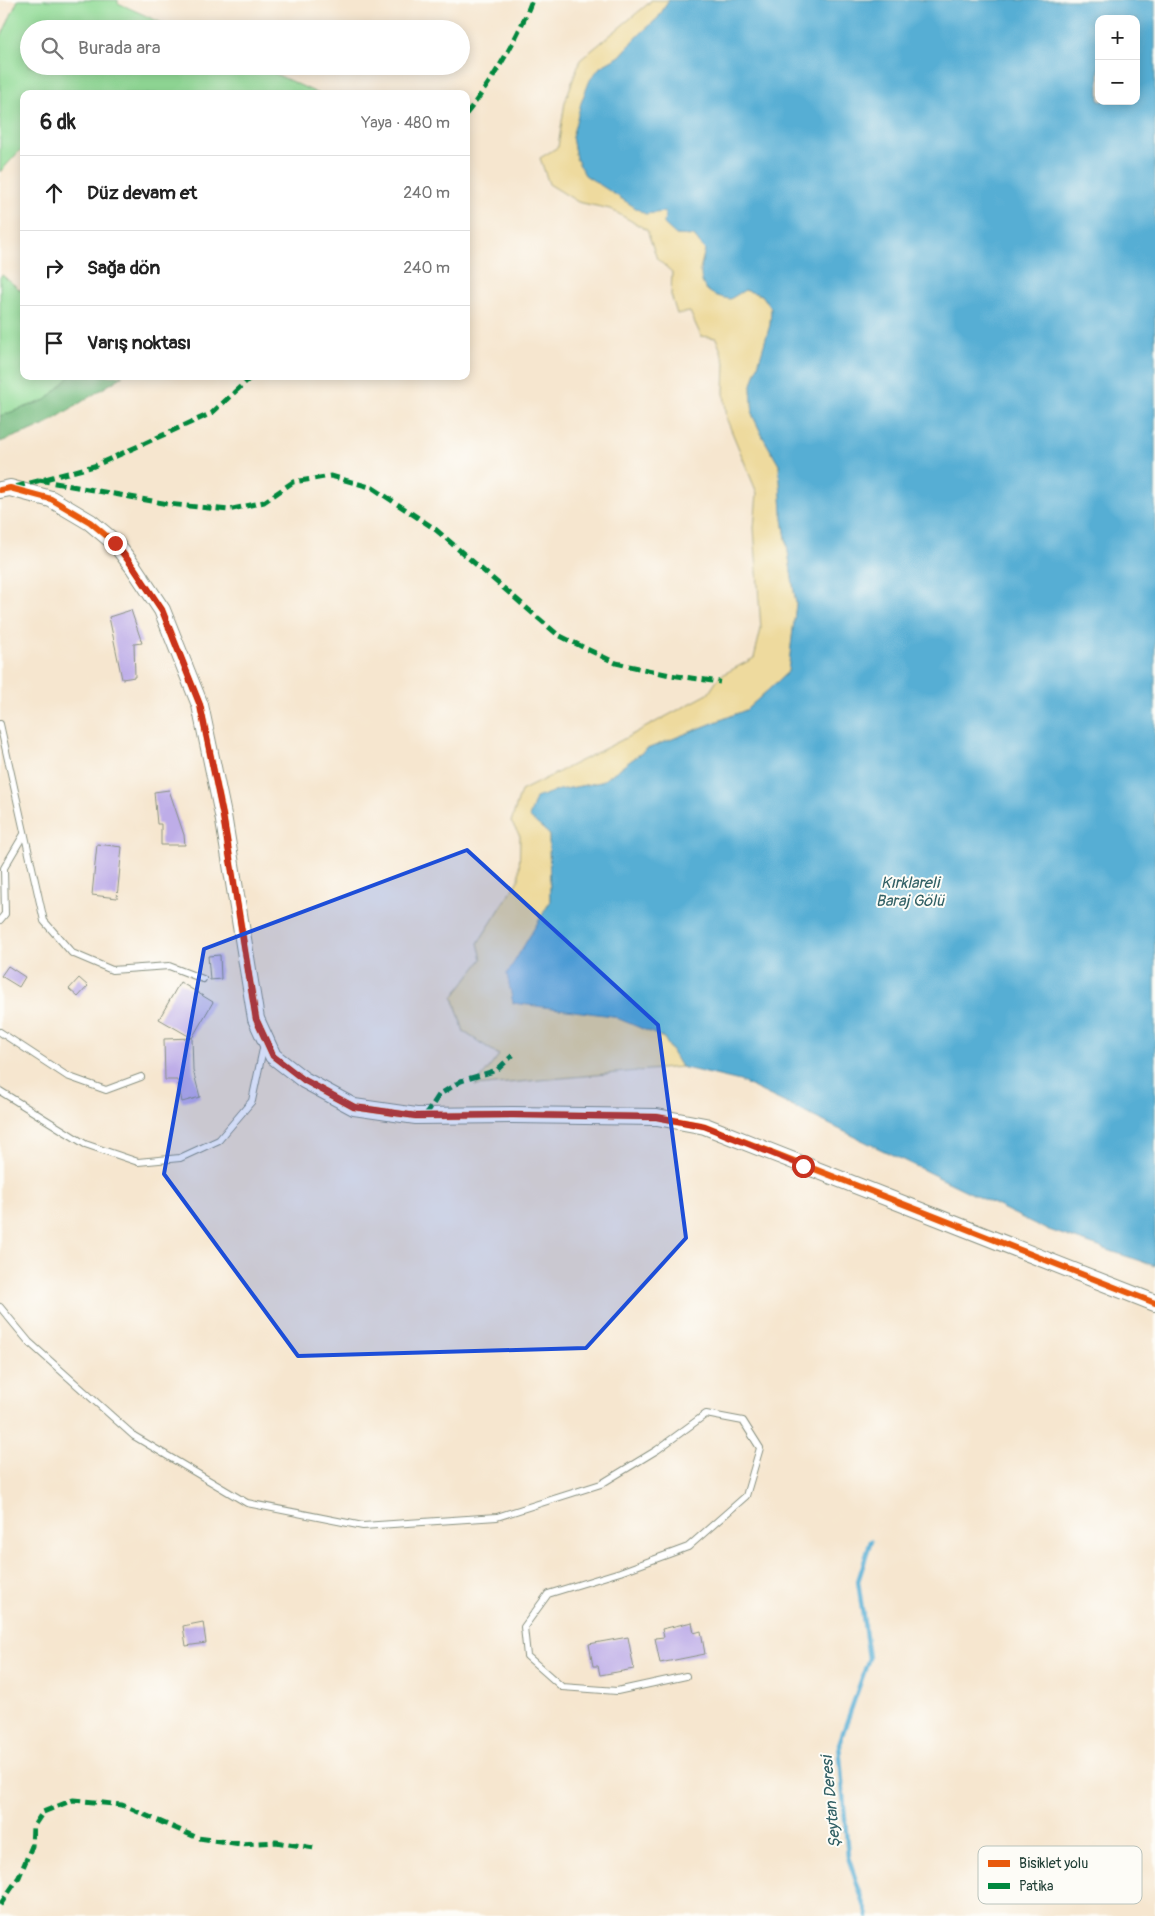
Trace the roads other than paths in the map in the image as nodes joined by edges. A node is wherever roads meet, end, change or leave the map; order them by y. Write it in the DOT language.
graph roads {
  1 [pos="0,490"];
  2 [pos="0,726"];
  3 [pos="24,834"];
  4 [pos="0,920"];
  5 [pos="203,979"];
  6 [pos="0,1032"];
  7 [pos="265,1038"];
  8 [pos="142,1077"];
  9 [pos="0,1091"];
  10 [pos="1155,1303"];
  11 [pos="0,1307"];
  12 [pos="686,1676"];
  1 -- 7 [label="street"];
  2 -- 3 [label="lane"];
  3 -- 4 [label="lane"];
  3 -- 5 [label="lane"];
  6 -- 8 [label="lane"];
  7 -- 9 [label="lane"];
  7 -- 10 [label="street"];
  11 -- 12 [label="lane"];
}
